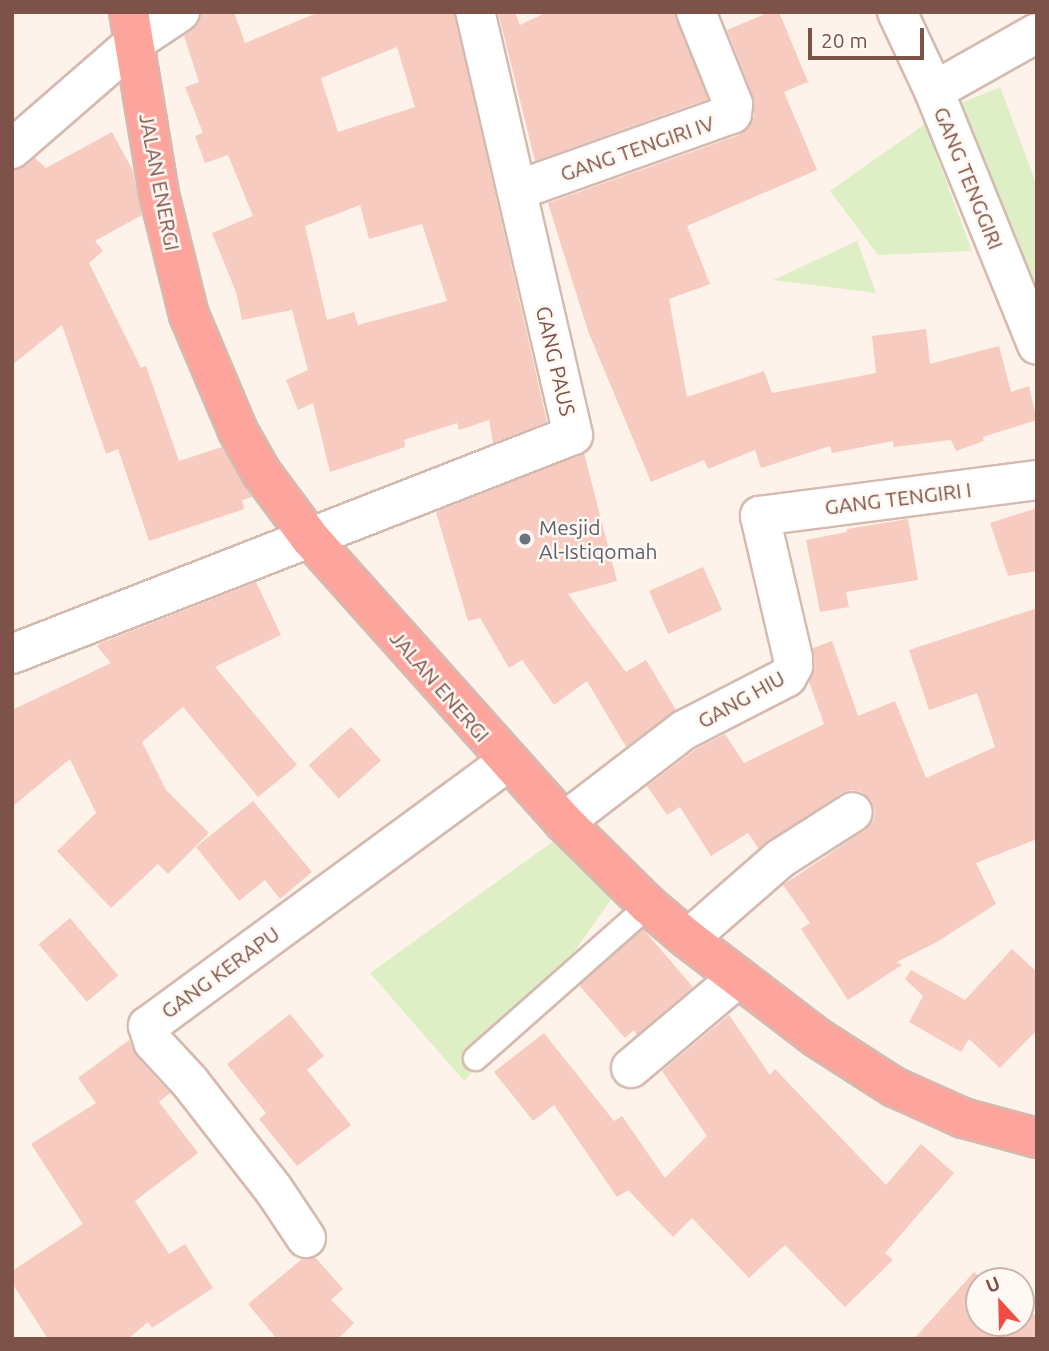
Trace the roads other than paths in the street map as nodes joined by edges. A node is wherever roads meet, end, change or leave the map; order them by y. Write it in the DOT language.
graph roads {
  1 [pos="180,12"];
  2 [pos="475,12"];
  3 [pos="696,12"];
  4 [pos="897,12"];
  5 [pos="132,27"];
  6 [pos="1037,33"];
  7 [pos="934,91"];
  8 [pos="12,149"];
  9 [pos="518,190"];
  10 [pos="1037,345"];
  11 [pos="1037,480"];
  12 [pos="760,516"];
  13 [pos="310,538"];
  14 [pos="12,654"];
  15 [pos="507,762"];
  16 [pos="853,812"];
  17 [pos="564,822"];
  18 [pos="648,905"];
  19 [pos="688,939"];
  20 [pos="738,978"];
  21 [pos="475,1058"];
  22 [pos="631,1068"];
  23 [pos="1037,1138"];
  24 [pos="306,1238"];
  1 -- 5 [label="street"];
  2 -- 9 [label="street, GANG PAUS"];
  3 -- 9 [label="street, GANG TENGIRI IV"];
  4 -- 7 [label="street, GANG TENGGIRI"];
  5 -- 8 [label="street"];
  5 -- 13 [label="highway, JALAN ENERGI"];
  6 -- 7 [label="street"];
  7 -- 10 [label="street, GANG TENGGIRI"];
  9 -- 13 [label="street, GANG PAUS"];
  11 -- 12 [label="street, GANG TENGIRI I"];
  12 -- 17 [label="street, GANG HIU"];
  13 -- 14 [label="street"];
  13 -- 15 [label="highway, JALAN ENERGI"];
  15 -- 17 [label="highway, JALAN ENERGI"];
  15 -- 24 [label="street, GANG KERAPU"];
  16 -- 19 [label="street"];
  17 -- 18 [label="highway, JALAN ENERGI"];
  18 -- 19 [label="highway, JALAN ENERGI"];
  18 -- 21 [label="lane"];
  19 -- 20 [label="highway, JALAN ENERGI"];
  20 -- 22 [label="street"];
  20 -- 23 [label="highway, JALAN ENERGI"];
}
